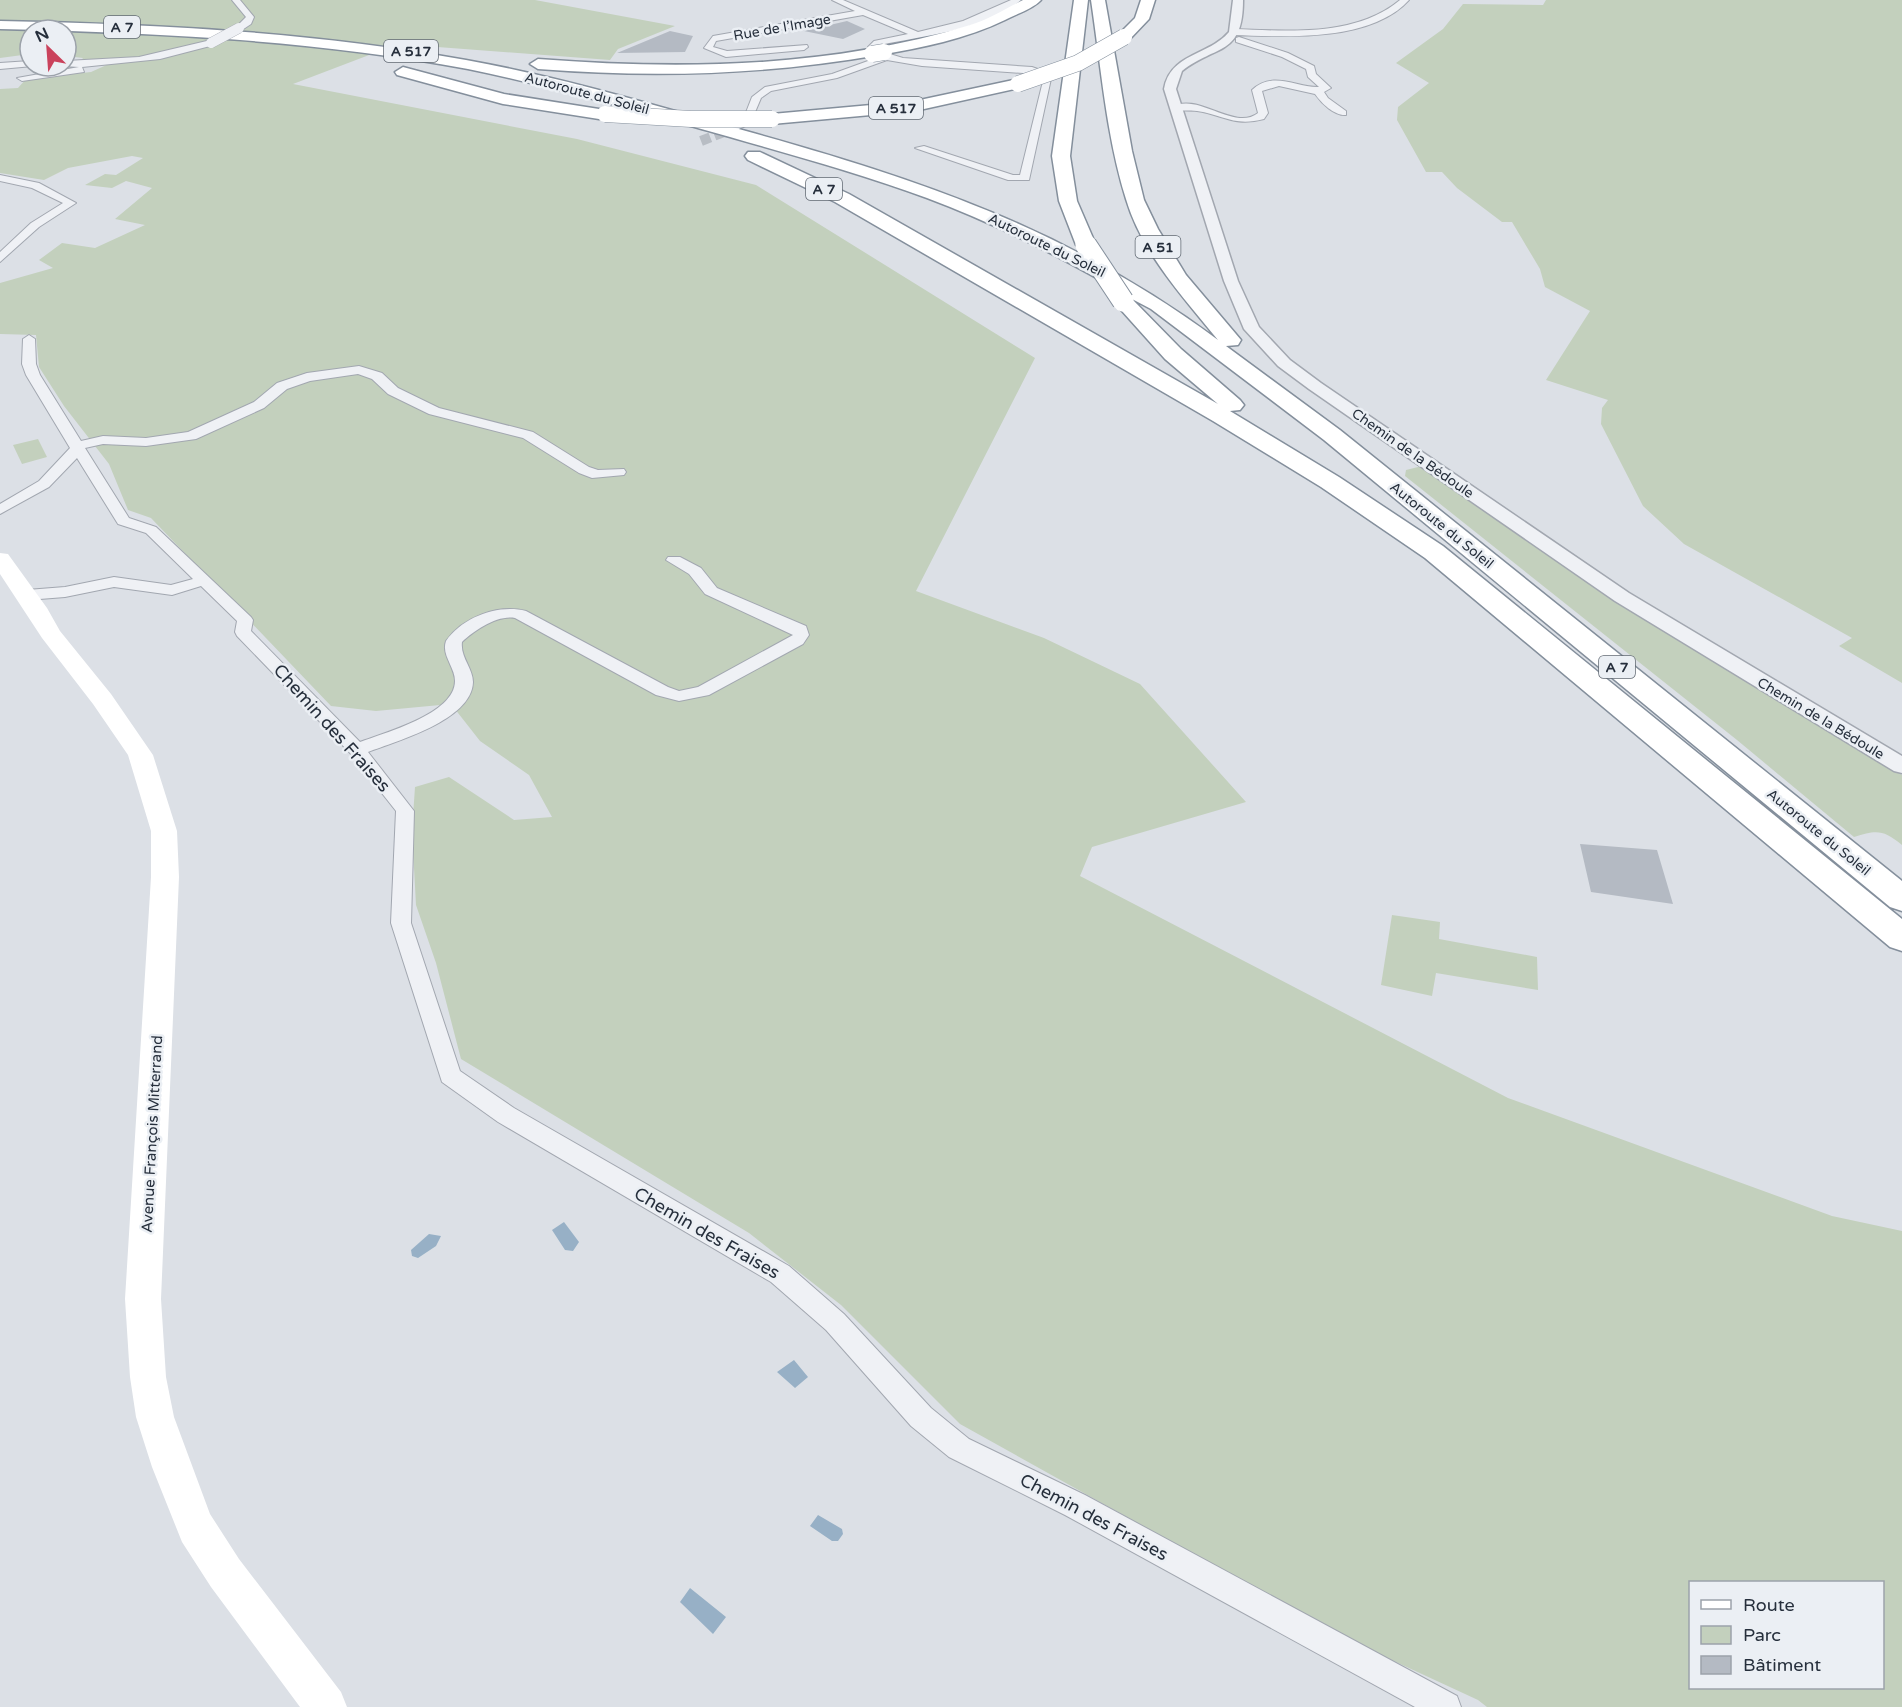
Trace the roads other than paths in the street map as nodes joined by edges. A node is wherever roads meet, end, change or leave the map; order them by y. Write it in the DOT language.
graph roads {
  1 [pos="236,0"];
  2 [pos="836,0"];
  3 [pos="1017,0"];
  4 [pos="1034,0"];
  5 [pos="1082,0"];
  6 [pos="1098,0"];
  7 [pos="1148,0"];
  8 [pos="1238,0"];
  9 [pos="1245,0"];
  10 [pos="1405,0"];
  11 [pos="862,12"];
  12 [pos="0,25"];
  13 [pos="0,31"];
  14 [pos="18,31"];
  15 [pos="241,31"];
  16 [pos="78,32"];
  17 [pos="78,33"];
  18 [pos="1236,35"];
  19 [pos="920,36"];
  20 [pos="804,46"];
  21 [pos="708,48"];
  22 [pos="718,53"];
  23 [pos="879,54"];
  24 [pos="18,65"];
  25 [pos="78,65"];
  26 [pos="0,66"];
  27 [pos="99,66"];
  28 [pos="78,71"];
  29 [pos="1315,91"];
  30 [pos="1180,108"];
  31 [pos="1343,113"];
  32 [pos="734,128"];
  33 [pos="920,148"];
  34 [pos="0,178"];
  35 [pos="0,258"];
  36 [pos="28,339"];
  37 [pos="1332,435"];
  38 [pos="76,447"];
  39 [pos="619,472"];
  40 [pos="1330,482"];
  41 [pos="0,510"];
  42 [pos="0,559"];
  43 [pos="674,560"];
  44 [pos="202,581"];
  45 [pos="14,586"];
  46 [pos="357,750"];
  47 [pos="1902,754"];
  48 [pos="1902,766"];
  49 [pos="1902,899"];
  50 [pos="1902,938"];
  51 [pos="326,1707"];
  52 [pos="1446,1707"];
  1 -- 15 [label="street"];
  2 -- 11 [label="street"];
  3 -- 19 [label="street"];
  4 -- 23 [label="highway, A 517"];
  5 -- 40 [label="highway, bridge"];
  6 -- 37 [label="highway, A 51"];
  7 -- 17 [label="highway, A 517, bridge"];
  8 -- 18 [label="street"];
  9 -- 18 [label="street"];
  10 -- 18 [label="street"];
  11 -- 19 [label="street"];
  11 -- 21 [label="street, Rue de l’Image"];
  12 -- 15 [label="highway, Autoroute du Soleil / A 7"];
  13 -- 14 [label="highway"];
  15 -- 23 [label="highway, A 517"];
  15 -- 27 [label="street, bridge"];
  15 -- 37 [label="highway, Autoroute du Soleil / A 7"];
  16 -- 40 [label="highway, Autoroute du Soleil / A 7"];
  18 -- 29 [label="street"];
  18 -- 30 [label="street, Chemin de la Bédoule"];
  19 -- 23 [label="street"];
  20 -- 22 [label="street, Rue de l’Image"];
  21 -- 22 [label="street, Rue de l’Image"];
  21 -- 22 [label="street, Rue de l’Image"];
  23 -- 32 [label="street"];
  23 -- 33 [label="street"];
  24 -- 26 [label="street"];
  25 -- 27 [label="street"];
  27 -- 28 [label="street"];
  29 -- 30 [label="street"];
  29 -- 31 [label="street"];
  30 -- 47 [label="street, Chemin de la Bédoule"];
  30 -- 48 [label="street, Chemin de la Bédoule"];
  34 -- 35 [label="street"];
  36 -- 38 [label="street"];
  37 -- 49 [label="highway, Autoroute du Soleil / A 7"];
  38 -- 39 [label="street"];
  38 -- 41 [label="street"];
  38 -- 44 [label="street"];
  40 -- 50 [label="highway, Autoroute du Soleil / A 7"];
  42 -- 45 [label="main road, Avenue François Mitterrand"];
  43 -- 46 [label="street"];
  44 -- 45 [label="street"];
  44 -- 46 [label="street, Chemin des Fraises"];
  45 -- 51 [label="main road, Avenue François Mitterrand"];
  46 -- 52 [label="street, Chemin des Fraises"];
}
